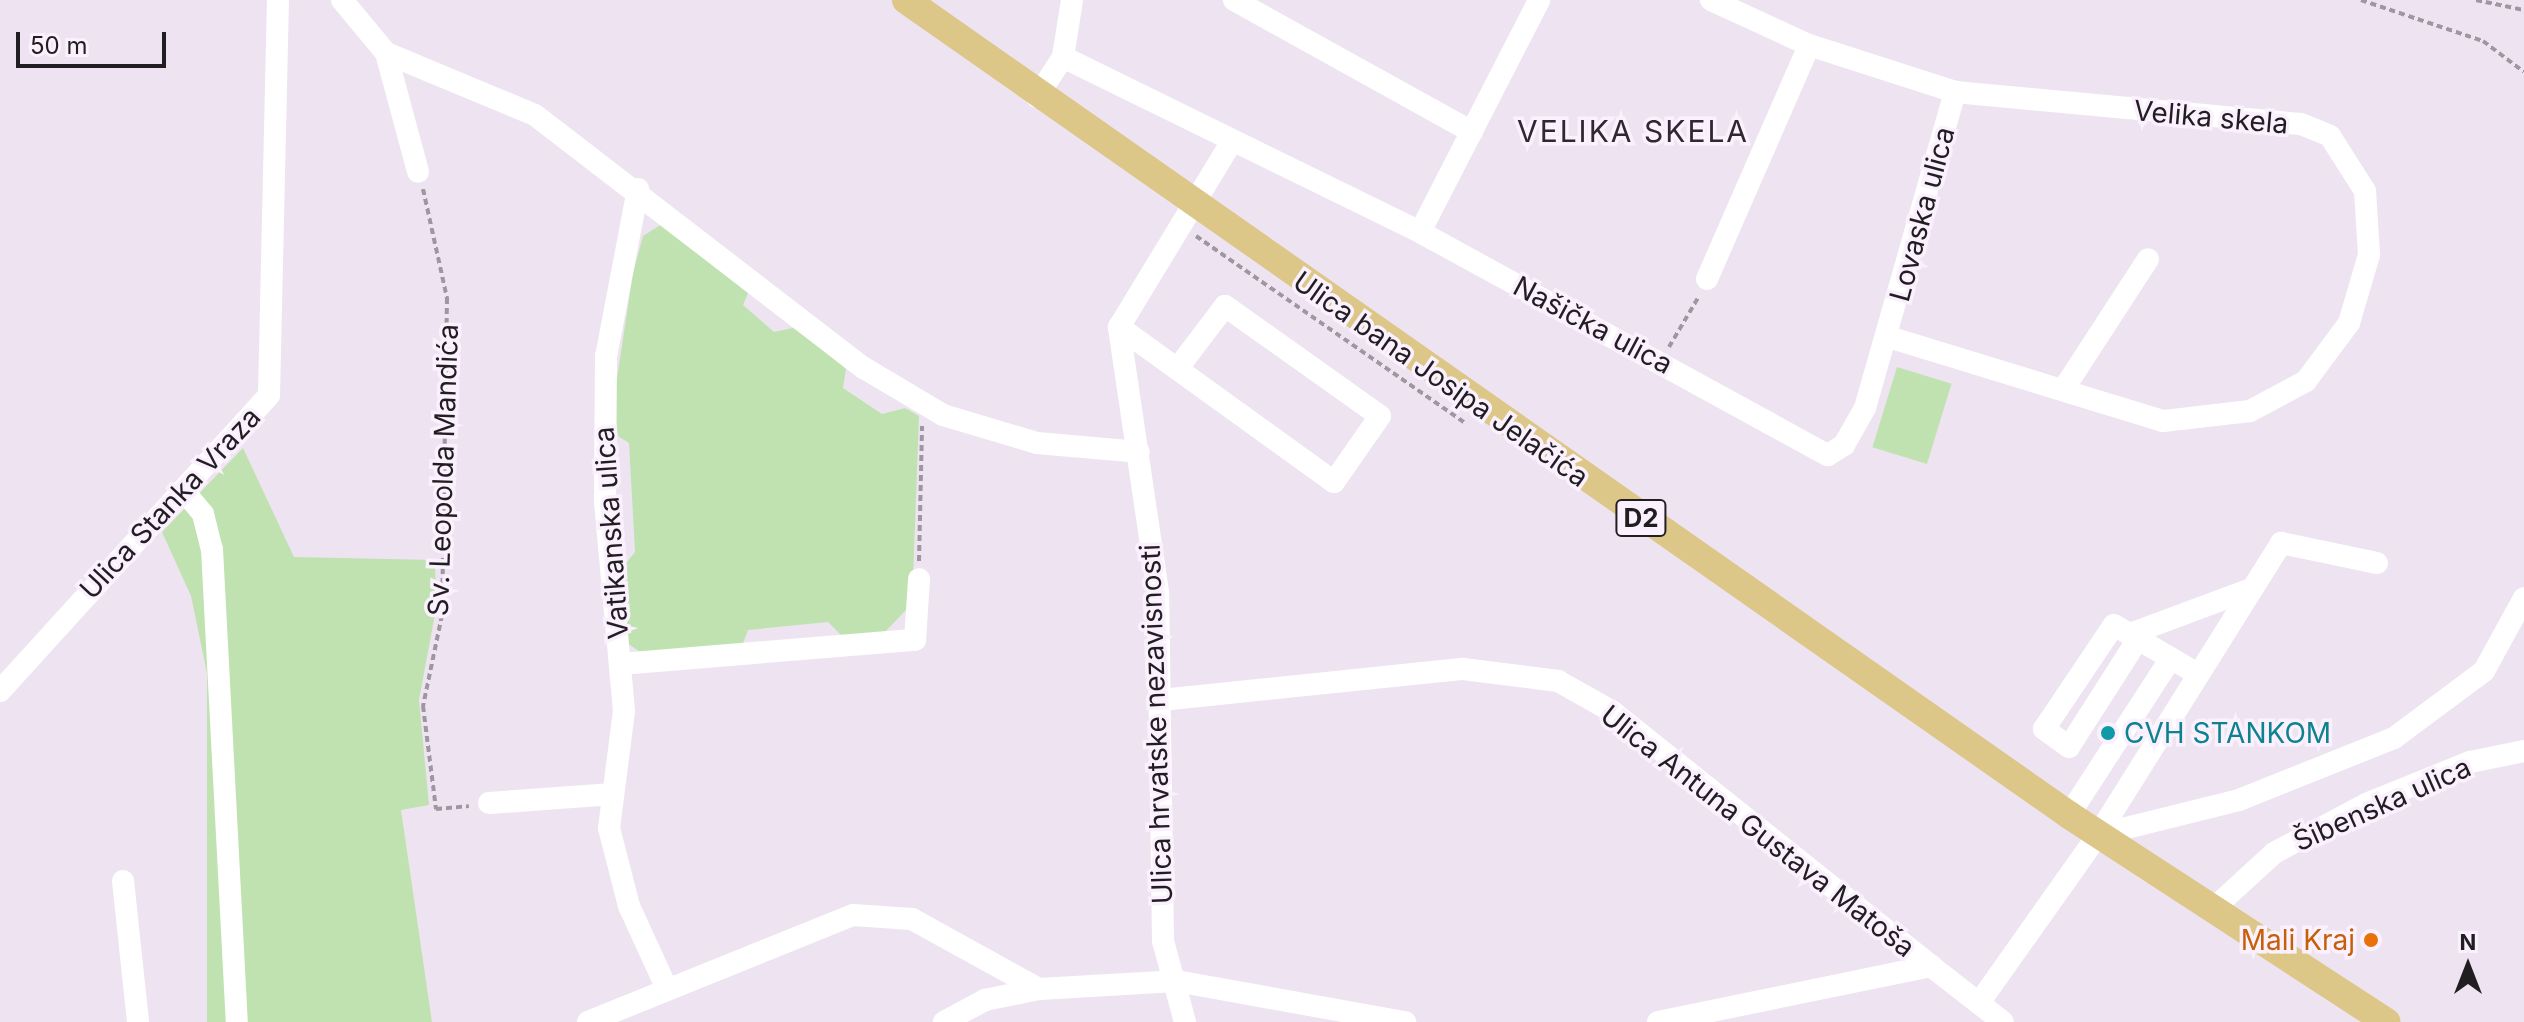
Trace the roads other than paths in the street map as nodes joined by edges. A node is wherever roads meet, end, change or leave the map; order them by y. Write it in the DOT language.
graph roads {
  1 [pos="278,0"];
  2 [pos="342,0"];
  3 [pos="906,0"];
  4 [pos="1072,0"];
  5 [pos="1234,0"];
  6 [pos="1539,0"];
  7 [pos="1711,0"];
  8 [pos="1809,45"];
  9 [pos="386,53"];
  10 [pos="1063,57"];
  11 [pos="1955,92"];
  12 [pos="1037,97"];
  13 [pos="1472,132"];
  14 [pos="1232,141"];
  15 [pos="418,172"];
  16 [pos="638,189"];
  17 [pos="1189,205"];
  18 [pos="1420,232"];
  19 [pos="2148,259"];
  20 [pos="1707,279"];
  21 [pos="1119,327"];
  22 [pos="1889,337"];
  23 [pos="1177,369"];
  24 [pos="2063,390"];
  25 [pos="1139,452"];
  26 [pos="183,490"];
  27 [pos="2377,563"];
  28 [pos="919,579"];
  29 [pos="2251,589"];
  30 [pos="2524,598"];
  31 [pos="2127,633"];
  32 [pos="2171,658"];
  33 [pos="620,664"];
  34 [pos="2198,674"];
  35 [pos="0,691"];
  36 [pos="1161,700"];
  37 [pos="2524,751"];
  38 [pos="613,794"];
  39 [pos="489,803"];
  40 [pos="2069,815"];
  41 [pos="2098,835"];
  42 [pos="123,881"];
  43 [pos="2214,908"];
  44 [pos="1931,966"];
  45 [pos="1176,981"];
  46 [pos="667,989"];
  47 [pos="1039,989"];
  48 [pos="1979,1003"];
  49 [pos="138,1022"];
  50 [pos="237,1022"];
  51 [pos="588,1022"];
  52 [pos="944,1022"];
  53 [pos="1185,1022"];
  54 [pos="1405,1022"];
  55 [pos="1658,1022"];
  56 [pos="2003,1022"];
  57 [pos="2387,1022"];
  1 -- 26 [label="street, Ulica Stanka Vraza"];
  2 -- 9 [label="street"];
  3 -- 12 [label="main road, Ulica bana Josipa Jelačića / D2"];
  4 -- 10 [label="street"];
  5 -- 13 [label="street"];
  6 -- 13 [label="street"];
  7 -- 8 [label="street, Velika skela"];
  8 -- 11 [label="street, Velika skela"];
  8 -- 20 [label="street"];
  9 -- 15 [label="street"];
  9 -- 16 [label="street"];
  10 -- 12 [label="street"];
  10 -- 14 [label="street, Našička ulica"];
  11 -- 22 [label="street, Lovaska ulica"];
  11 -- 24 [label="street, Velika skela"];
  12 -- 17 [label="main road, Ulica bana Josipa Jelačića / D2"];
  13 -- 18 [label="street"];
  14 -- 17 [label="street"];
  14 -- 18 [label="street, Našička ulica"];
  16 -- 25 [label="street"];
  16 -- 33 [label="street, Vatikanska ulica"];
  17 -- 21 [label="street"];
  17 -- 40 [label="main road, Ulica bana Josipa Jelačića / D2"];
  18 -- 22 [label="street, Našička ulica"];
  19 -- 24 [label="street"];
  21 -- 23 [label="street"];
  21 -- 25 [label="street, Ulica hrvatske nezavisnosti"];
  22 -- 24 [label="street, Velika skela"];
  23 -- 23 [label="street"];
  25 -- 36 [label="street, Ulica hrvatske nezavisnosti"];
  26 -- 35 [label="street, Ulica Stanka Vraza"];
  26 -- 50 [label="street"];
  27 -- 29 [label="street"];
  28 -- 33 [label="street, Vatikanska ulica"];
  29 -- 31 [label="street"];
  29 -- 34 [label="street"];
  30 -- 41 [label="street"];
  31 -- 31 [label="street"];
  31 -- 32 [label="street"];
  32 -- 34 [label="street"];
  32 -- 40 [label="street"];
  33 -- 38 [label="street"];
  34 -- 41 [label="street"];
  36 -- 44 [label="street, Ulica Antuna Gustava Matoša"];
  36 -- 45 [label="street, Ulica hrvatske nezavisnosti"];
  37 -- 43 [label="street, Šibenska ulica"];
  38 -- 39 [label="street"];
  38 -- 46 [label="street"];
  40 -- 41 [label="main road, Ulica bana Josipa Jelačića / D2"];
  41 -- 43 [label="main road, Ulica bana Josipa Jelačića / D2"];
  41 -- 48 [label="street"];
  42 -- 49 [label="street"];
  43 -- 57 [label="main road, Ulica bana Josipa Jelačića / D2"];
  44 -- 48 [label="street, Ulica Antuna Gustava Matoša"];
  44 -- 55 [label="street"];
  45 -- 47 [label="street"];
  45 -- 53 [label="street, Ulica hrvatske nezavisnosti"];
  45 -- 54 [label="street"];
  46 -- 47 [label="street"];
  46 -- 51 [label="street"];
  47 -- 52 [label="street"];
  48 -- 56 [label="street, Ulica Antuna Gustava Matoša"];
}
